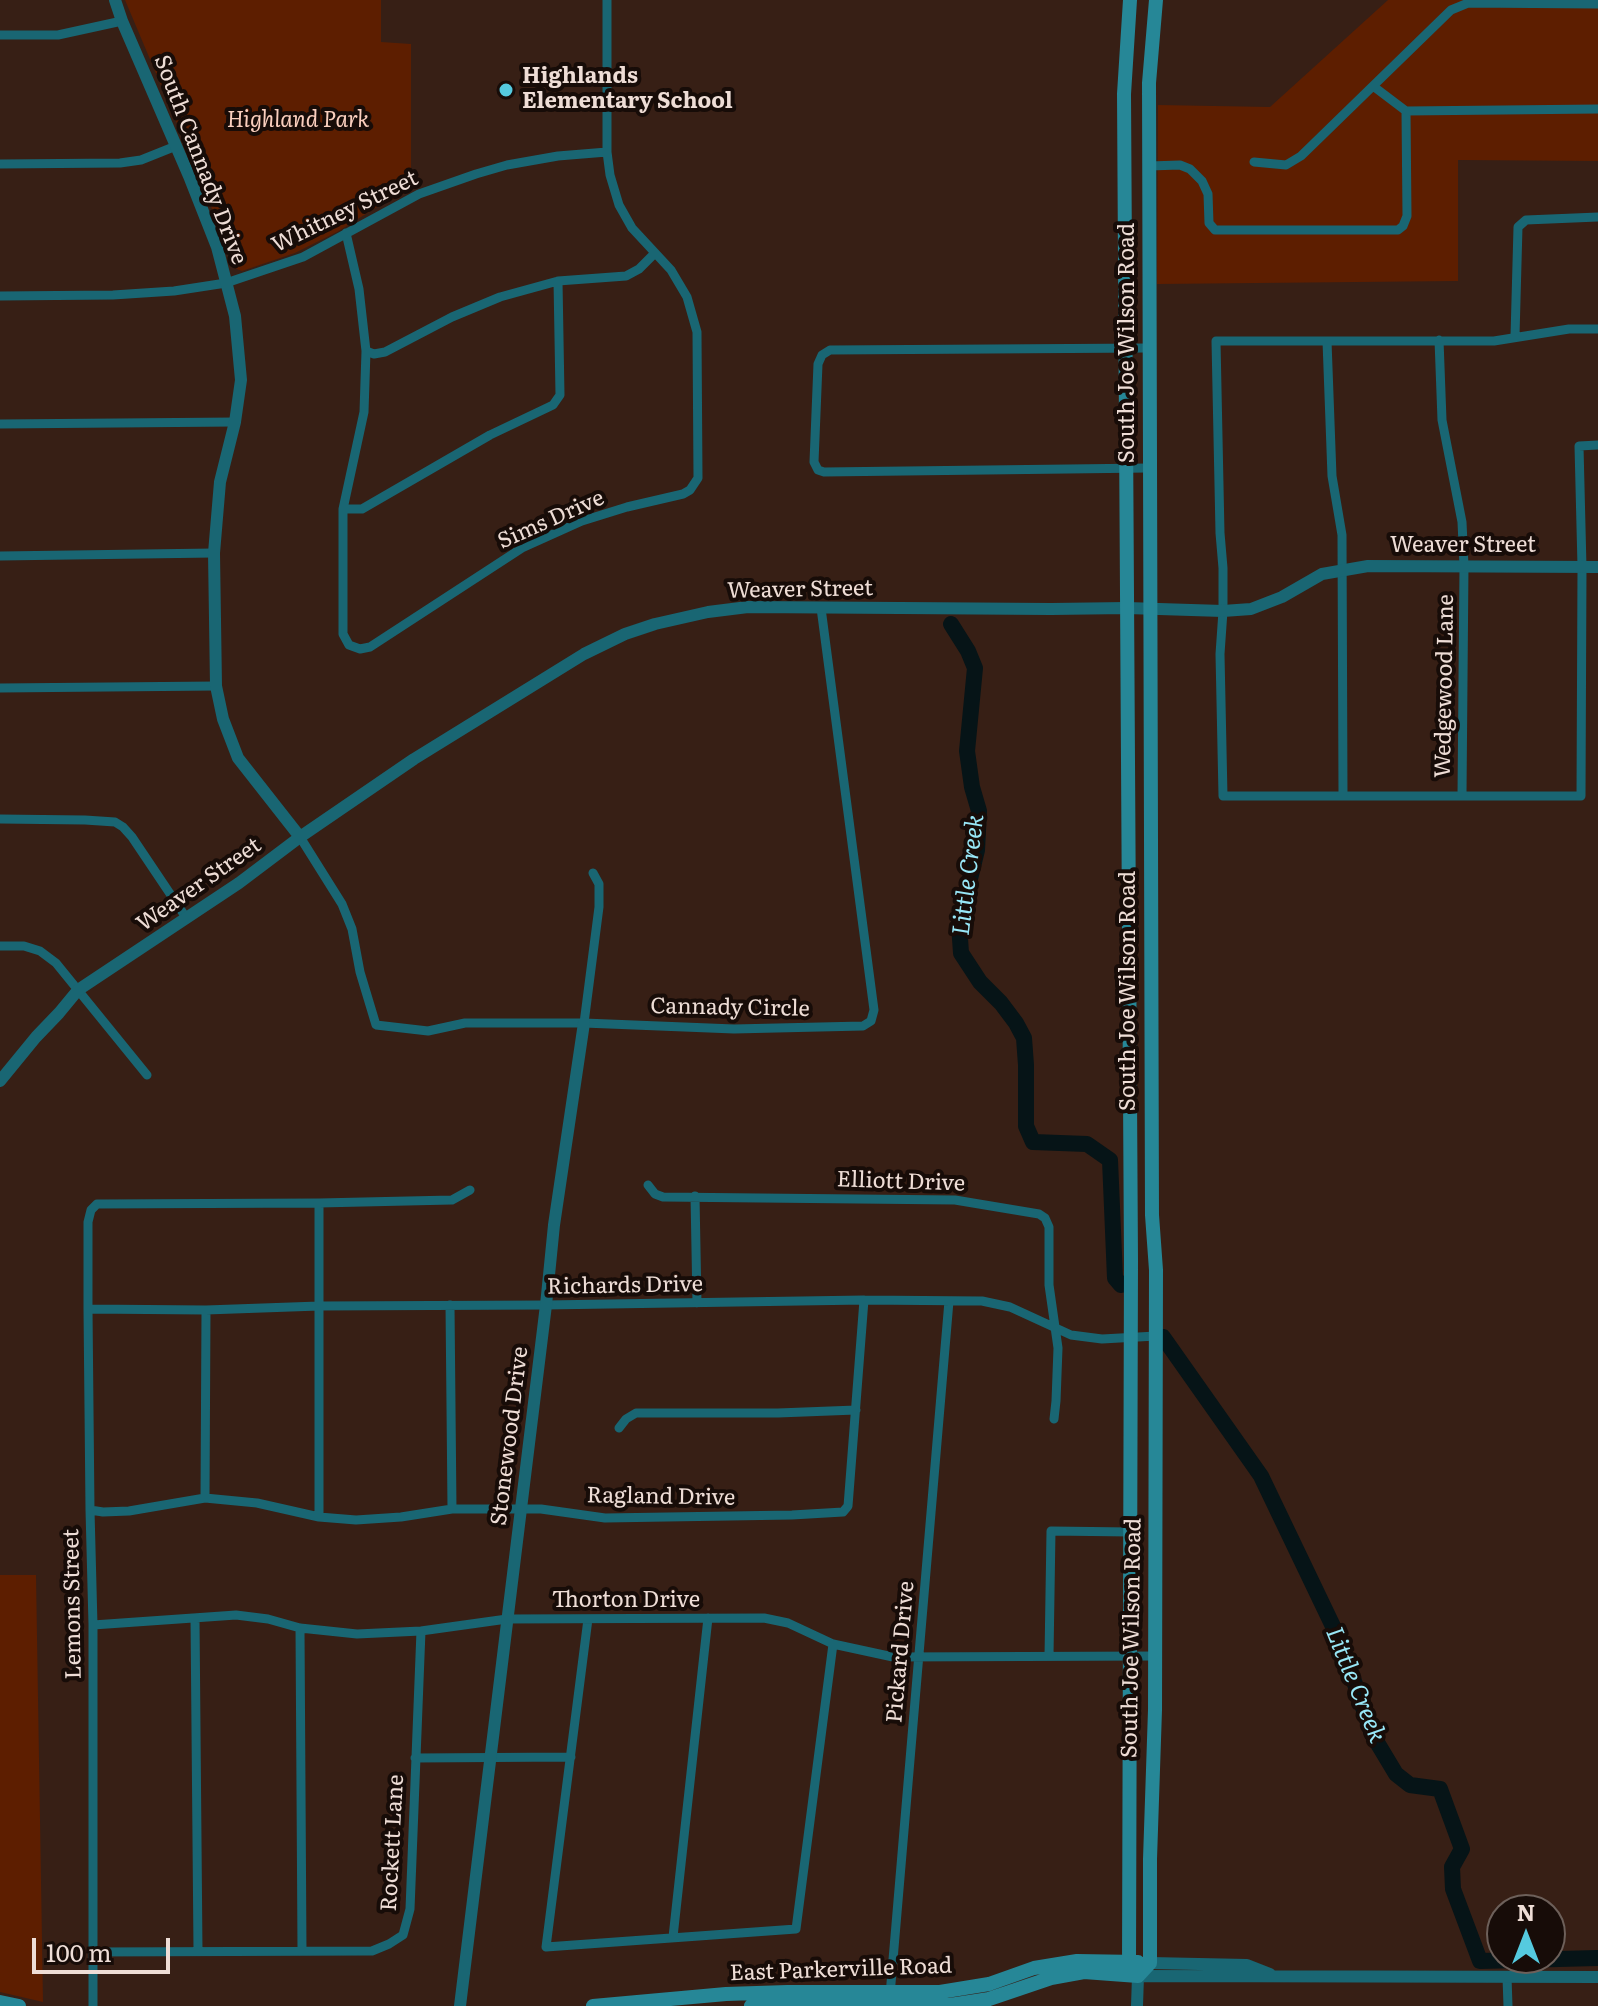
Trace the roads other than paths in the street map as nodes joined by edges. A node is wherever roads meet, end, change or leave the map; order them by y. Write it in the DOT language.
graph roads {
  1 [pos="115,0"];
  2 [pos="607,0"];
  3 [pos="1130,0"];
  4 [pos="1156,0"];
  5 [pos="1598,4"];
  6 [pos="122,21"];
  7 [pos="0,35"];
  8 [pos="1373,86"];
  9 [pos="1598,109"];
  10 [pos="1406,111"];
  11 [pos="176,146"];
  12 [pos="607,152"];
  13 [pos="1254,162"];
  14 [pos="0,164"];
  15 [pos="1149,166"];
  16 [pos="1598,217"];
  17 [pos="346,233"];
  18 [pos="655,253"];
  19 [pos="558,281"];
  20 [pos="226,283"];
  21 [pos="0,296"];
  22 [pos="1598,329"];
  23 [pos="1515,336"];
  24 [pos="1439,340"];
  25 [pos="1327,341"];
  26 [pos="1125,348"];
  27 [pos="1149,348"];
  28 [pos="366,351"];
  29 [pos="235,422"];
  30 [pos="0,424"];
  31 [pos="1598,445"];
  32 [pos="1126,468"];
  33 [pos="1149,468"];
  34 [pos="343,509"];
  35 [pos="214,553"];
  36 [pos="0,556"];
  37 [pos="1464,566"];
  38 [pos="1582,567"];
  39 [pos="1598,567"];
  40 [pos="1342,569"];
  41 [pos="821,608"];
  42 [pos="1127,608"];
  43 [pos="1150,608"];
  44 [pos="1223,611"];
  45 [pos="216,686"];
  46 [pos="0,688"];
  47 [pos="1462,795"];
  48 [pos="1343,796"];
  49 [pos="0,819"];
  50 [pos="300,837"];
  51 [pos="593,873"];
  52 [pos="187,919"];
  53 [pos="0,946"];
  54 [pos="78,990"];
  55 [pos="584,1023"];
  56 [pos="147,1075"];
  57 [pos="0,1081"];
  58 [pos="648,1185"];
  59 [pos="470,1190"];
  60 [pos="695,1196"];
  61 [pos="319,1203"];
  62 [pos="864,1300"];
  63 [pos="949,1301"];
  64 [pos="697,1303"];
  65 [pos="450,1305"];
  66 [pos="546,1305"];
  67 [pos="319,1306"];
  68 [pos="88,1309"];
  69 [pos="206,1310"];
  70 [pos="1056,1328"];
  71 [pos="1131,1336"];
  72 [pos="1156,1336"];
  73 [pos="856,1410"];
  74 [pos="1054,1419"];
  75 [pos="619,1428"];
  76 [pos="205,1498"];
  77 [pos="452,1509"];
  78 [pos="521,1509"];
  79 [pos="90,1510"];
  80 [pos="319,1517"];
  81 [pos="1131,1532"];
  82 [pos="195,1618"];
  83 [pos="708,1618"];
  84 [pos="507,1619"];
  85 [pos="588,1619"];
  86 [pos="93,1625"];
  87 [pos="300,1628"];
  88 [pos="421,1631"];
  89 [pos="833,1644"];
  90 [pos="1049,1656"];
  91 [pos="1131,1656"];
  92 [pos="1155,1656"];
  93 [pos="918,1657"];
  94 [pos="571,1757"];
  95 [pos="415,1758"];
  96 [pos="491,1758"];
  97 [pos="673,1937"];
  98 [pos="198,1951"];
  99 [pos="302,1951"];
  100 [pos="93,1952"];
  101 [pos="1129,1962"];
  102 [pos="1150,1963"];
  103 [pos="1138,1976"];
  104 [pos="1277,1977"];
  105 [pos="1507,1977"];
  106 [pos="1598,1977"];
  107 [pos="890,2001"];
  108 [pos="0,2002"];
  109 [pos="19,2006"];
  110 [pos="93,2006"];
  111 [pos="460,2006"];
  112 [pos="593,2006"];
  113 [pos="751,2006"];
  114 [pos="1137,2006"];
  115 [pos="1508,2006"];
  1 -- 6 [label="street, South Cannady Drive"];
  2 -- 12 [label="street, Sims Drive"];
  3 -- 26 [label="main road, South Joe Wilson Road"];
  4 -- 15 [label="main road, South Joe Wilson Road"];
  5 -- 8 [label="street"];
  6 -- 7 [label="street"];
  6 -- 11 [label="street, South Cannady Drive"];
  8 -- 10 [label="street"];
  8 -- 13 [label="street"];
  9 -- 10 [label="street"];
  10 -- 15 [label="street"];
  11 -- 14 [label="street"];
  11 -- 20 [label="street, South Cannady Drive"];
  12 -- 17 [label="street, Whitney Street"];
  12 -- 18 [label="street, Sims Drive"];
  15 -- 27 [label="main road, South Joe Wilson Road"];
  16 -- 23 [label="street"];
  17 -- 20 [label="street, Whitney Street"];
  17 -- 28 [label="street, Sims Drive"];
  18 -- 19 [label="street"];
  18 -- 34 [label="street, Sims Drive"];
  19 -- 28 [label="street"];
  19 -- 34 [label="street"];
  20 -- 21 [label="street, Whitney Street"];
  20 -- 29 [label="street, South Cannady Drive"];
  22 -- 23 [label="street"];
  23 -- 24 [label="street"];
  24 -- 25 [label="street"];
  24 -- 37 [label="street, Wedgewood Lane"];
  25 -- 40 [label="street"];
  25 -- 44 [label="street"];
  26 -- 27 [label="street"];
  26 -- 32 [label="main road, South Joe Wilson Road"];
  26 -- 32 [label="street"];
  27 -- 33 [label="main road, South Joe Wilson Road"];
  28 -- 34 [label="street, Sims Drive"];
  29 -- 30 [label="street"];
  29 -- 35 [label="street, South Cannady Drive"];
  31 -- 38 [label="street"];
  32 -- 33 [label="street"];
  32 -- 42 [label="main road, South Joe Wilson Road"];
  33 -- 43 [label="main road, South Joe Wilson Road"];
  35 -- 36 [label="street"];
  35 -- 45 [label="street, South Cannady Drive"];
  37 -- 38 [label="street, Weaver Street"];
  37 -- 40 [label="street, Weaver Street"];
  37 -- 47 [label="street, Wedgewood Lane"];
  38 -- 39 [label="street, Weaver Street"];
  38 -- 47 [label="street"];
  40 -- 44 [label="street, Weaver Street"];
  40 -- 48 [label="street"];
  41 -- 42 [label="street, Weaver Street"];
  41 -- 50 [label="street, Weaver Street"];
  41 -- 55 [label="street, Cannady Circle"];
  42 -- 43 [label="street, Weaver Street"];
  42 -- 71 [label="main road, South Joe Wilson Road"];
  43 -- 44 [label="street, Weaver Street"];
  43 -- 72 [label="main road, South Joe Wilson Road"];
  44 -- 48 [label="street"];
  45 -- 46 [label="street"];
  45 -- 50 [label="street, South Cannady Drive"];
  47 -- 48 [label="street"];
  49 -- 52 [label="street"];
  50 -- 52 [label="street, Weaver Street"];
  50 -- 55 [label="street, Cannady Circle"];
  51 -- 55 [label="street, Stonewood Drive"];
  52 -- 54 [label="street, Weaver Street"];
  53 -- 54 [label="street"];
  54 -- 56 [label="street"];
  54 -- 57 [label="street, Weaver Street"];
  55 -- 66 [label="street, Stonewood Drive"];
  58 -- 60 [label="street, Elliott Drive"];
  59 -- 61 [label="street"];
  60 -- 64 [label="street"];
  60 -- 70 [label="street, Elliott Drive"];
  61 -- 67 [label="street"];
  61 -- 68 [label="street, Lemons Street"];
  62 -- 63 [label="street, Richards Drive"];
  62 -- 64 [label="street, Richards Drive"];
  62 -- 73 [label="street"];
  63 -- 70 [label="street, Richards Drive"];
  63 -- 93 [label="street, Pickard Drive"];
  64 -- 66 [label="street, Richards Drive"];
  65 -- 66 [label="street, Richards Drive"];
  65 -- 67 [label="street, Richards Drive"];
  65 -- 77 [label="street"];
  66 -- 78 [label="street, Stonewood Drive"];
  67 -- 69 [label="street, Richards Drive"];
  67 -- 80 [label="street"];
  68 -- 69 [label="street, Richards Drive"];
  68 -- 79 [label="street, Lemons Street"];
  69 -- 76 [label="street"];
  70 -- 71 [label="street, Richards Drive"];
  70 -- 74 [label="street, Elliott Drive"];
  71 -- 72 [label="street, Richards Drive"];
  71 -- 81 [label="main road, South Joe Wilson Road"];
  72 -- 92 [label="main road, South Joe Wilson Road"];
  73 -- 75 [label="street"];
  73 -- 78 [label="street, Ragland Drive"];
  76 -- 79 [label="street, Ragland Drive"];
  76 -- 80 [label="street, Ragland Drive"];
  77 -- 78 [label="street, Ragland Drive"];
  77 -- 80 [label="street, Ragland Drive"];
  78 -- 84 [label="street, Stonewood Drive"];
  79 -- 86 [label="street, Lemons Street"];
  81 -- 90 [label="street"];
  81 -- 91 [label="main road, South Joe Wilson Road"];
  82 -- 86 [label="street, Thorton Drive"];
  82 -- 87 [label="street, Thorton Drive"];
  82 -- 98 [label="street"];
  83 -- 85 [label="street, Thorton Drive"];
  83 -- 89 [label="street, Thorton Drive"];
  83 -- 97 [label="street"];
  84 -- 85 [label="street, Thorton Drive"];
  84 -- 88 [label="street, Thorton Drive"];
  84 -- 96 [label="street, Stonewood Drive"];
  85 -- 94 [label="street"];
  86 -- 100 [label="street, Lemons Street"];
  87 -- 88 [label="street, Thorton Drive"];
  87 -- 99 [label="street"];
  88 -- 95 [label="street, Rockett Lane"];
  89 -- 93 [label="street, Thorton Drive"];
  89 -- 97 [label="street"];
  90 -- 91 [label="street, Thorton Drive"];
  90 -- 93 [label="street, Thorton Drive"];
  91 -- 92 [label="street, Thorton Drive"];
  91 -- 101 [label="main road, South Joe Wilson Road"];
  92 -- 102 [label="main road, South Joe Wilson Road"];
  93 -- 107 [label="street, Pickard Drive"];
  94 -- 96 [label="street"];
  94 -- 97 [label="street"];
  95 -- 96 [label="street"];
  95 -- 99 [label="street, Rockett Lane"];
  96 -- 111 [label="street, Stonewood Drive"];
  98 -- 99 [label="street, Rockett Lane"];
  98 -- 100 [label="street, Rockett Lane"];
  100 -- 110 [label="street, Lemons Street"];
  101 -- 102 [label="main road, East Parkerville Road"];
  101 -- 103 [label="main road"];
  101 -- 107 [label="main road, East Parkerville Road"];
  102 -- 103 [label="main road"];
  102 -- 104 [label="street, East Parkerville Road"];
  103 -- 104 [label="street, East Parkerville Road"];
  103 -- 107 [label="main road, East Parkerville Road"];
  103 -- 114 [label="street"];
  104 -- 105 [label="street, East Parkerville Road"];
  105 -- 106 [label="street, East Parkerville Road"];
  105 -- 115 [label="street"];
  107 -- 112 [label="main road, East Parkerville Road"];
  107 -- 113 [label="main road, East Parkerville Road"];
  108 -- 109 [label="main road"];
}
